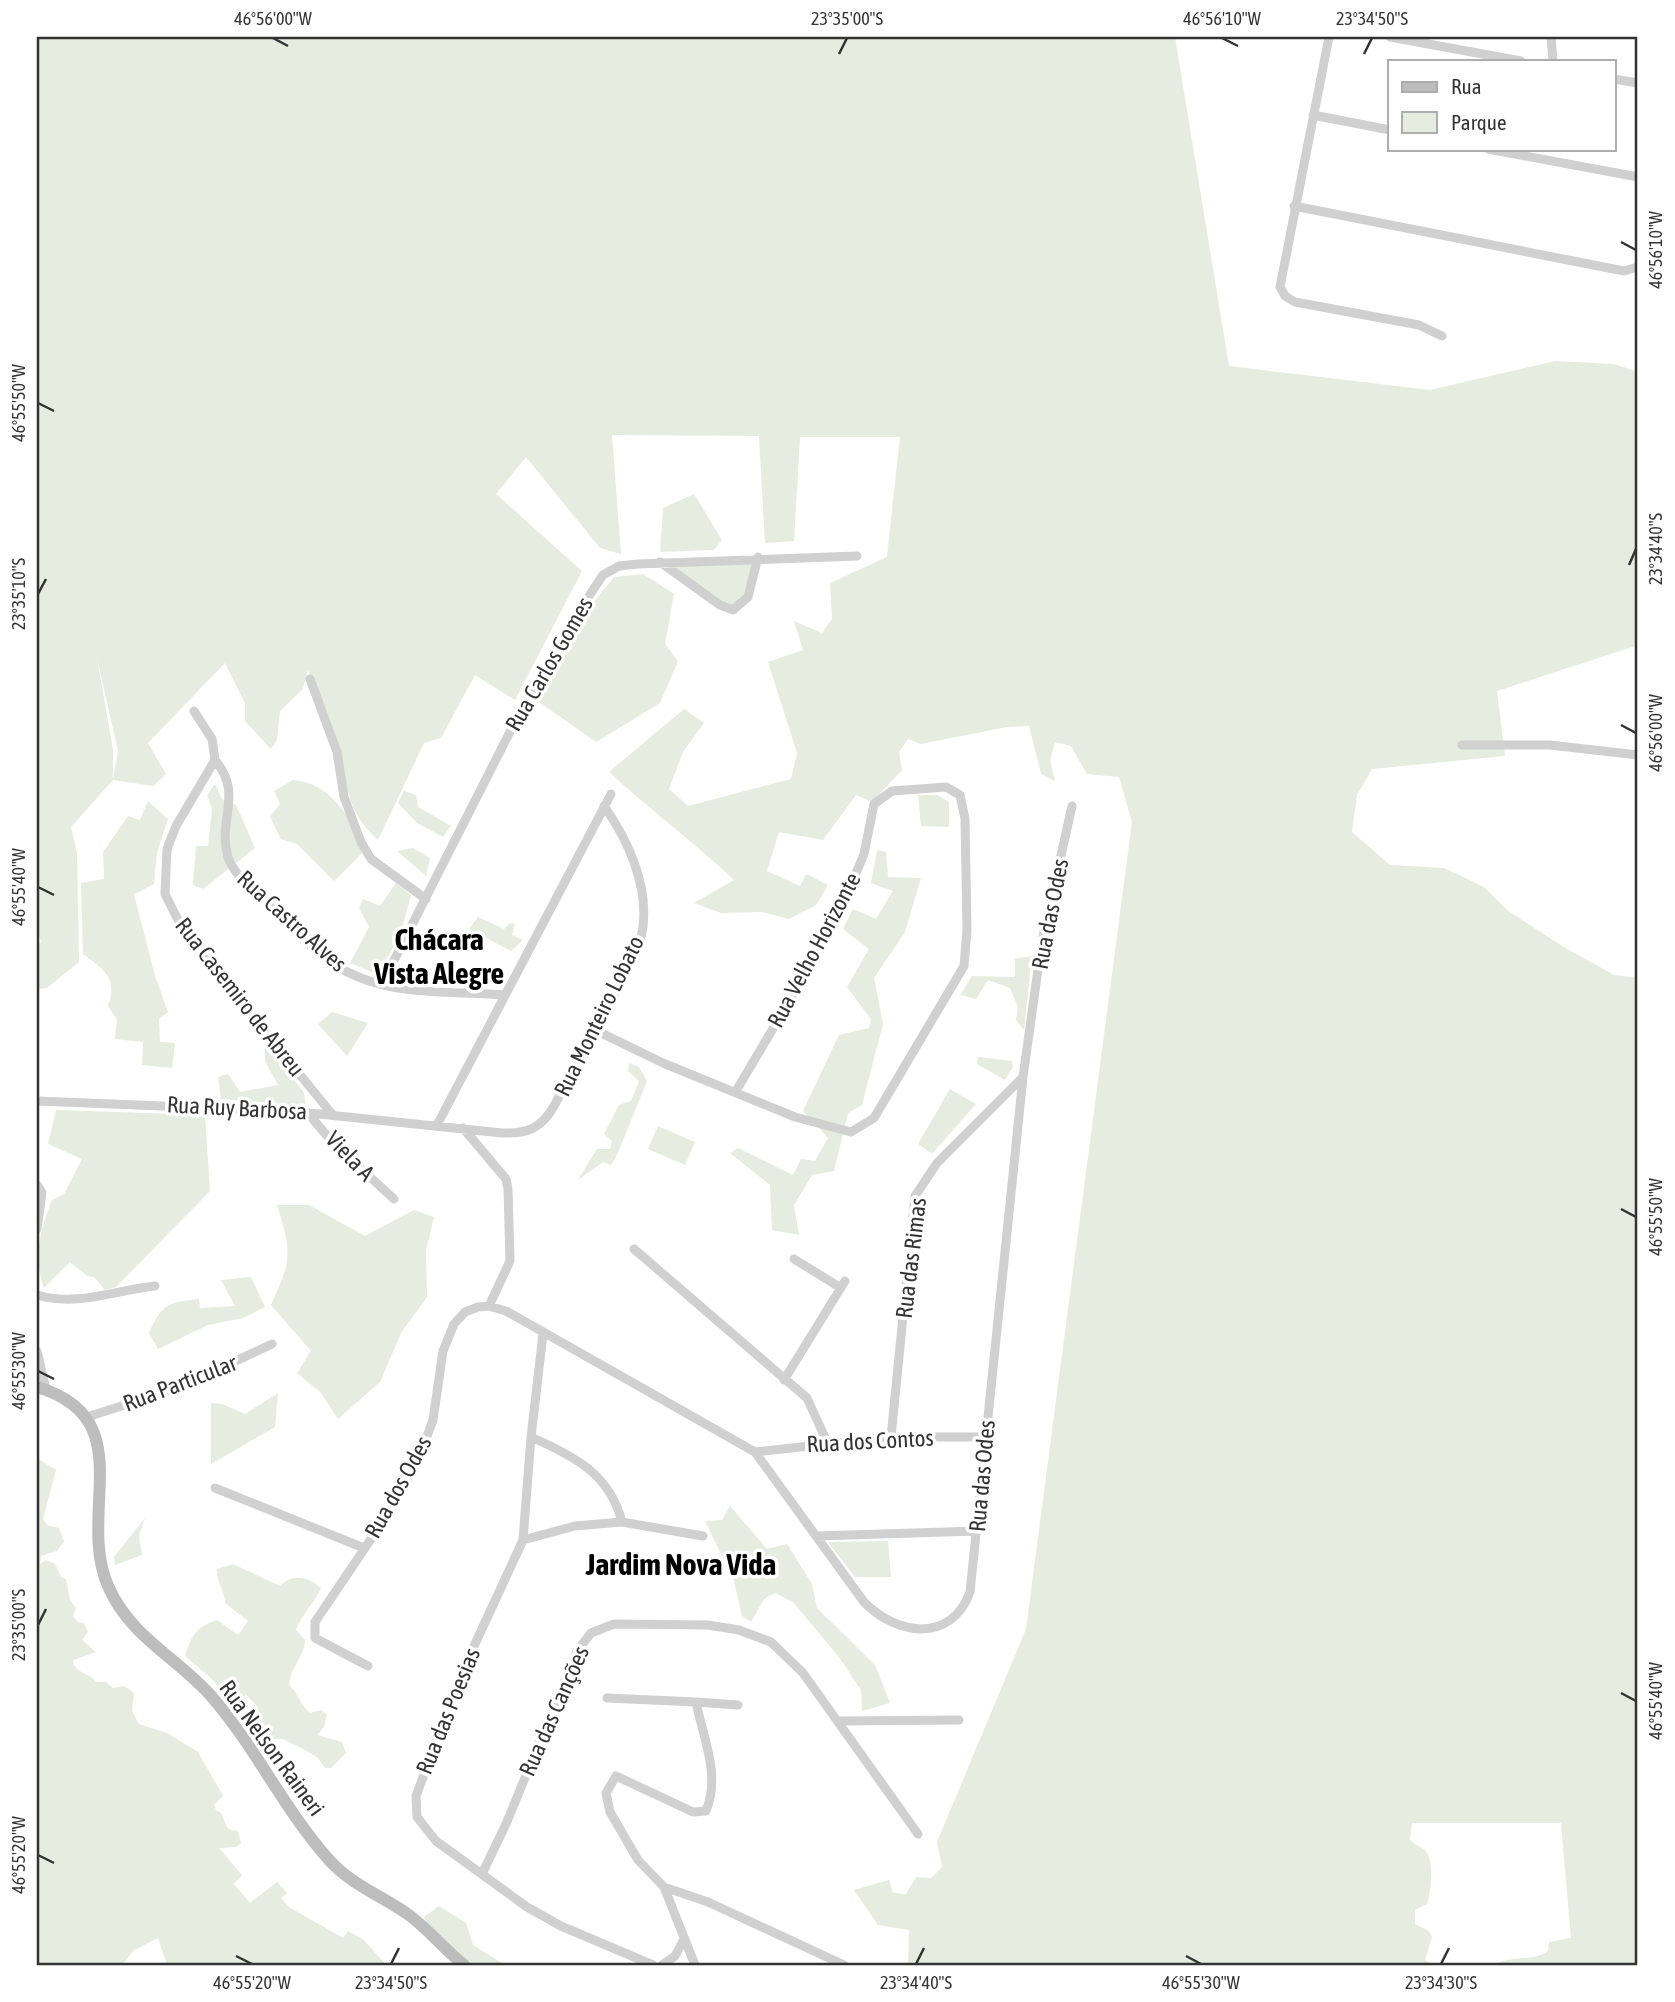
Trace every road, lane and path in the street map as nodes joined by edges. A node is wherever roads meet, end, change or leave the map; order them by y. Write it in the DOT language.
graph roads {
  1 [pos="1329,37"];
  2 [pos="1390,37"];
  3 [pos="1551,37"];
  4 [pos="1458,38"];
  5 [pos="1457,49"];
  6 [pos="1516,60"];
  7 [pos="1553,60"];
  8 [pos="1616,79"];
  9 [pos="1638,83"];
  10 [pos="1313,115"];
  11 [pos="1388,130"];
  12 [pos="1493,150"];
  13 [pos="1638,177"];
  14 [pos="1294,206"];
  15 [pos="1638,267"];
  16 [pos="1442,336"];
  17 [pos="858,555"];
  18 [pos="758,557"];
  19 [pos="660,562"];
  20 [pos="310,680"];
  21 [pos="194,711"];
  22 [pos="1462,745"];
  23 [pos="1638,755"];
  24 [pos="215,760"];
  25 [pos="611,794"];
  26 [pos="604,806"];
  27 [pos="1072,806"];
  28 [pos="426,899"];
  29 [pos="382,984"];
  30 [pos="504,995"];
  31 [pos="595,1030"];
  32 [pos="1023,1077"];
  33 [pos="736,1091"];
  34 [pos="37,1101"];
  35 [pos="307,1112"];
  36 [pos="332,1114"];
  37 [pos="437,1125"];
  38 [pos="463,1128"];
  39 [pos="37,1185"];
  40 [pos="394,1199"];
  41 [pos="37,1229"];
  42 [pos="634,1249"];
  43 [pos="794,1259"];
  44 [pos="155,1286"];
  45 [pos="37,1295"];
  46 [pos="489,1306"];
  47 [pos="543,1334"];
  48 [pos="272,1344"];
  49 [pos="37,1351"];
  50 [pos="783,1380"];
  51 [pos="41,1388"];
  52 [pos="87,1417"];
  53 [pos="531,1437"];
  54 [pos="891,1437"];
  55 [pos="985,1437"];
  56 [pos="827,1442"];
  57 [pos="755,1451"];
  58 [pos="215,1488"];
  59 [pos="622,1522"];
  60 [pos="977,1531"];
  61 [pos="703,1536"];
  62 [pos="817,1536"];
  63 [pos="523,1540"];
  64 [pos="364,1548"];
  65 [pos="368,1666"];
  66 [pos="607,1698"];
  67 [pos="696,1702"];
  68 [pos="738,1705"];
  69 [pos="959,1720"];
  70 [pos="839,1721"];
  71 [pos="918,1835"];
  72 [pos="482,1874"];
  73 [pos="664,1887"];
  74 [pos="684,1938"];
  75 [pos="464,1965"];
  76 [pos="653,1965"];
  77 [pos="662,1965"];
  78 [pos="695,1965"];
  79 [pos="844,1965"];
  1 -- 10 [label="street"];
  2 -- 5 [label="street"];
  3 -- 7 [label="street"];
  4 -- 5 [label="street"];
  5 -- 6 [label="street"];
  8 -- 9 [label="street"];
  10 -- 11 [label="street"];
  10 -- 14 [label="street"];
  12 -- 13 [label="street"];
  14 -- 15 [label="street"];
  14 -- 16 [label="street"];
  17 -- 18 [label="street, Rua Carlos Gomes"];
  18 -- 19 [label="street, Rua Carlos Gomes"];
  18 -- 19 [label="street"];
  19 -- 28 [label="street, Rua Carlos Gomes"];
  20 -- 28 [label="street"];
  21 -- 24 [label="street, Rua Castro Alves"];
  22 -- 23 [label="street"];
  24 -- 29 [label="street, Rua Castro Alves"];
  24 -- 36 [label="street, Rua Casemiro de Abreu"];
  25 -- 26 [label="street"];
  26 -- 30 [label="street"];
  26 -- 31 [label="street, Rua Monteiro Lobato"];
  27 -- 32 [label="street, Rua das Odes"];
  28 -- 29 [label="street, Rua Carlos Gomes"];
  29 -- 30 [label="street, Rua Castro Alves"];
  30 -- 37 [label="street"];
  31 -- 33 [label="street, Rua Velho Horizonte"];
  31 -- 38 [label="street, Rua Monteiro Lobato"];
  32 -- 54 [label="street, Rua das Rimas"];
  32 -- 55 [label="street, Rua das Odes"];
  33 -- 33 [label="street, Rua Velho Horizonte"];
  34 -- 35 [label="street, Rua Ruy Barbosa"];
  35 -- 36 [label="street, Rua Ruy Barbosa"];
  35 -- 40 [label="street, Viela A"];
  36 -- 37 [label="street, Rua Ruy Barbosa"];
  37 -- 38 [label="street, Rua Monteiro Lobato"];
  38 -- 46 [label="street"];
  39 -- 41 [label="street"];
  42 -- 50 [label="street"];
  43 -- 50 [label="street"];
  44 -- 45 [label="street"];
  46 -- 47 [label="street"];
  46 -- 64 [label="street, Rua dos Odes"];
  47 -- 53 [label="street, Rua das Poesias"];
  47 -- 57 [label="street, Rua das Odes"];
  48 -- 52 [label="street, Rua Particular"];
  49 -- 51 [label="street"];
  50 -- 56 [label="street"];
  51 -- 52 [label="main road"];
  52 -- 75 [label="main road, Rua Nelson Raineri"];
  53 -- 59 [label="street"];
  53 -- 63 [label="street, Rua das Poesias"];
  54 -- 55 [label="street, Rua dos Contos"];
  54 -- 56 [label="street, Rua dos Contos"];
  55 -- 60 [label="street, Rua das Odes"];
  56 -- 57 [label="street, Rua dos Contos"];
  57 -- 62 [label="street, Rua das Odes"];
  58 -- 64 [label="street"];
  59 -- 61 [label="street"];
  59 -- 63 [label="street"];
  60 -- 62 [label="street"];
  60 -- 62 [label="street, Rua das Odes"];
  63 -- 72 [label="street, Rua das Poesias"];
  64 -- 65 [label="street, Rua dos Odes"];
  66 -- 67 [label="street"];
  67 -- 68 [label="street"];
  67 -- 73 [label="street"];
  69 -- 70 [label="street"];
  70 -- 71 [label="street, Rua das Canções"];
  70 -- 72 [label="street, Rua das Canções"];
  72 -- 76 [label="street, Rua das Poesias"];
  73 -- 74 [label="street"];
  73 -- 79 [label="street"];
  74 -- 77 [label="street"];
  74 -- 78 [label="street"];
}
